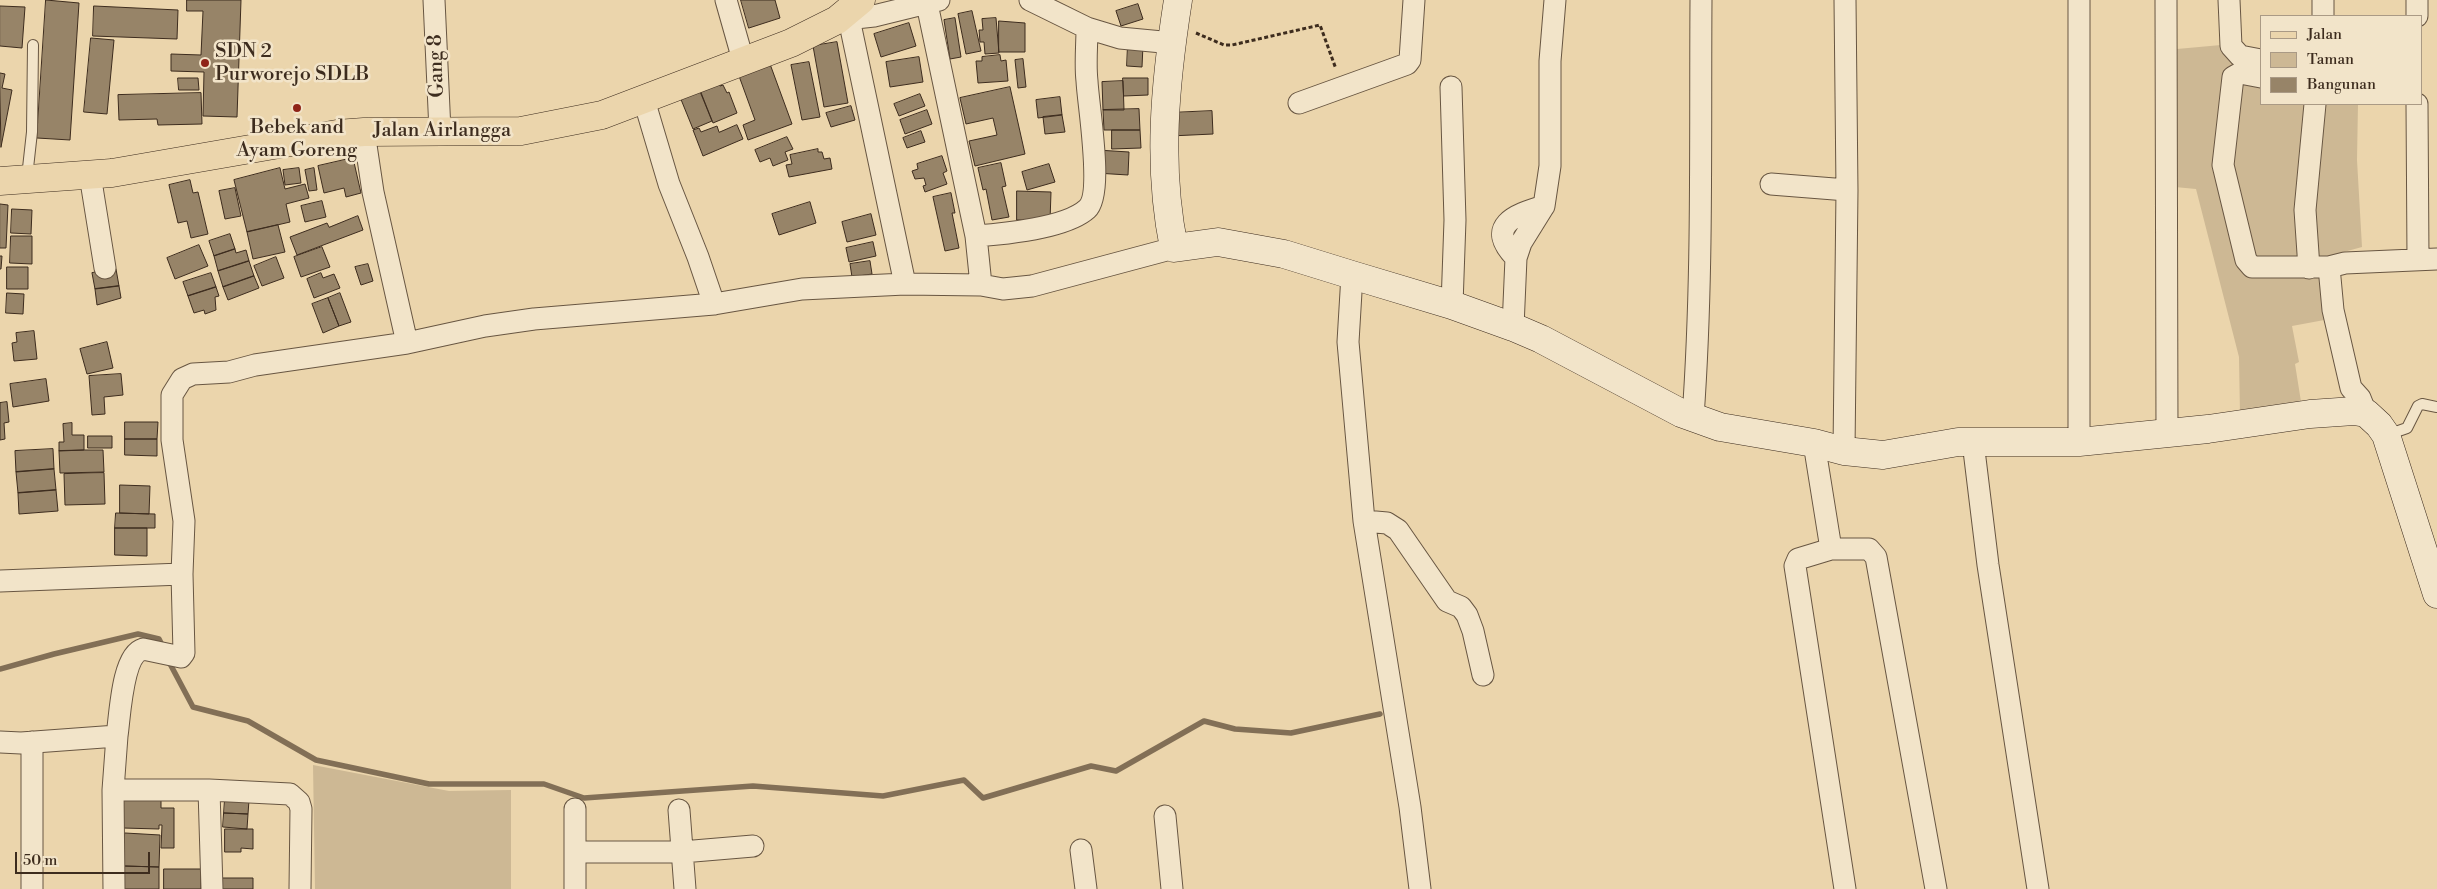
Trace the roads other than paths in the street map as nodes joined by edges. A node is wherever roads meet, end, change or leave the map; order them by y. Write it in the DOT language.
graph roads {
  1 [pos="434,0"];
  2 [pos="726,0"];
  3 [pos="1030,0"];
  4 [pos="1178,0"];
  5 [pos="1414,0"];
  6 [pos="1555,0"];
  7 [pos="1701,0"];
  8 [pos="1845,0"];
  9 [pos="2079,0"];
  10 [pos="2166,0"];
  11 [pos="2229,0"];
  12 [pos="2323,0"];
  13 [pos="2417,0"];
  14 [pos="933,2"];
  15 [pos="849,13"];
  16 [pos="2323,15"];
  17 [pos="2417,15"];
  18 [pos="1087,28"];
  19 [pos="1173,36"];
  20 [pos="33,46"];
  21 [pos="744,60"];
  22 [pos="2260,60"];
  23 [pos="2260,77"];
  24 [pos="1452,87"];
  25 [pos="644,100"];
  26 [pos="1299,103"];
  27 [pos="2315,105"];
  28 [pos="2418,105"];
  29 [pos="440,131"];
  30 [pos="364,132"];
  31 [pos="90,176"];
  32 [pos="27,180"];
  33 [pos="0,181"];
  34 [pos="1771,184"];
  35 [pos="1848,190"];
  36 [pos="976,236"];
  37 [pos="1174,248"];
  38 [pos="2428,259"];
  39 [pos="2328,266"];
  40 [pos="105,268"];
  41 [pos="1352,275"];
  42 [pos="905,284"];
  43 [pos="981,285"];
  44 [pos="714,304"];
  45 [pos="1452,305"];
  46 [pos="1513,326"];
  47 [pos="407,343"];
  48 [pos="2363,406"];
  49 [pos="2437,407"];
  50 [pos="1693,417"];
  51 [pos="2167,433"];
  52 [pos="2386,435"];
  53 [pos="1973,442"];
  54 [pos="2079,442"];
  55 [pos="1814,443"];
  56 [pos="1844,451"];
  57 [pos="1364,521"];
  58 [pos="1831,549"];
  59 [pos="182,574"];
  60 [pos="0,581"];
  61 [pos="2437,594"];
  62 [pos="1483,675"];
  63 [pos="117,736"];
  64 [pos="0,742"];
  65 [pos="32,742"];
  66 [pos="114,790"];
  67 [pos="209,790"];
  68 [pos="575,809"];
  69 [pos="679,810"];
  70 [pos="1165,816"];
  71 [pos="754,846"];
  72 [pos="1081,850"];
  73 [pos="575,852"];
  74 [pos="682,852"];
  75 [pos="32,889"];
  76 [pos="114,889"];
  77 [pos="212,889"];
  78 [pos="300,889"];
  79 [pos="575,889"];
  80 [pos="685,889"];
  81 [pos="1086,889"];
  82 [pos="1172,889"];
  83 [pos="1420,889"];
  84 [pos="1845,889"];
  85 [pos="1936,889"];
  86 [pos="2038,889"];
  1 -- 29 [label="street, Gang 8"];
  2 -- 21 [label="street"];
  3 -- 18 [label="street"];
  4 -- 19 [label="street"];
  5 -- 26 [label="street"];
  6 -- 46 [label="street"];
  7 -- 50 [label="street"];
  8 -- 35 [label="street"];
  9 -- 54 [label="street"];
  10 -- 51 [label="street"];
  11 -- 22 [label="street"];
  12 -- 16 [label="street"];
  13 -- 17 [label="street"];
  14 -- 15 [label="street"];
  14 -- 36 [label="street"];
  15 -- 21 [label="main road, Jalan Airlangga"];
  15 -- 42 [label="street"];
  18 -- 19 [label="street"];
  18 -- 36 [label="street"];
  19 -- 37 [label="street"];
  20 -- 32 [label="lane"];
  21 -- 25 [label="main road, Jalan Airlangga"];
  23 -- 39 [label="street"];
  24 -- 45 [label="street"];
  25 -- 29 [label="main road, Jalan Airlangga"];
  25 -- 44 [label="street"];
  27 -- 39 [label="street"];
  28 -- 38 [label="street"];
  29 -- 30 [label="main road, Jalan Airlangga"];
  30 -- 31 [label="main road, Jalan Airlangga"];
  30 -- 47 [label="street"];
  31 -- 32 [label="main road, Jalan Airlangga"];
  31 -- 40 [label="street"];
  32 -- 33 [label="main road, Jalan Airlangga"];
  34 -- 35 [label="street"];
  35 -- 56 [label="street"];
  36 -- 43 [label="street"];
  37 -- 41 [label="street"];
  37 -- 43 [label="street"];
  38 -- 39 [label="street"];
  39 -- 48 [label="street"];
  41 -- 45 [label="street"];
  41 -- 57 [label="street"];
  42 -- 43 [label="street"];
  42 -- 44 [label="street"];
  44 -- 47 [label="street"];
  45 -- 46 [label="street"];
  46 -- 50 [label="street"];
  47 -- 59 [label="street"];
  48 -- 51 [label="street"];
  48 -- 52 [label="street"];
  49 -- 52 [label="lane"];
  50 -- 55 [label="street"];
  51 -- 54 [label="street"];
  52 -- 61 [label="street"];
  53 -- 54 [label="street"];
  53 -- 56 [label="street"];
  53 -- 86 [label="street"];
  55 -- 56 [label="street"];
  55 -- 58 [label="street"];
  57 -- 62 [label="street"];
  57 -- 83 [label="street"];
  58 -- 84 [label="street"];
  58 -- 85 [label="street"];
  59 -- 60 [label="street"];
  59 -- 63 [label="street"];
  63 -- 65 [label="street"];
  63 -- 66 [label="street"];
  64 -- 65 [label="street"];
  65 -- 75 [label="street"];
  66 -- 67 [label="street"];
  66 -- 76 [label="street"];
  67 -- 77 [label="street"];
  67 -- 78 [label="street"];
  68 -- 73 [label="street"];
  69 -- 74 [label="street"];
  70 -- 82 [label="street"];
  71 -- 74 [label="street"];
  72 -- 81 [label="street"];
  73 -- 74 [label="street"];
  73 -- 79 [label="street"];
  74 -- 80 [label="street"];
}
